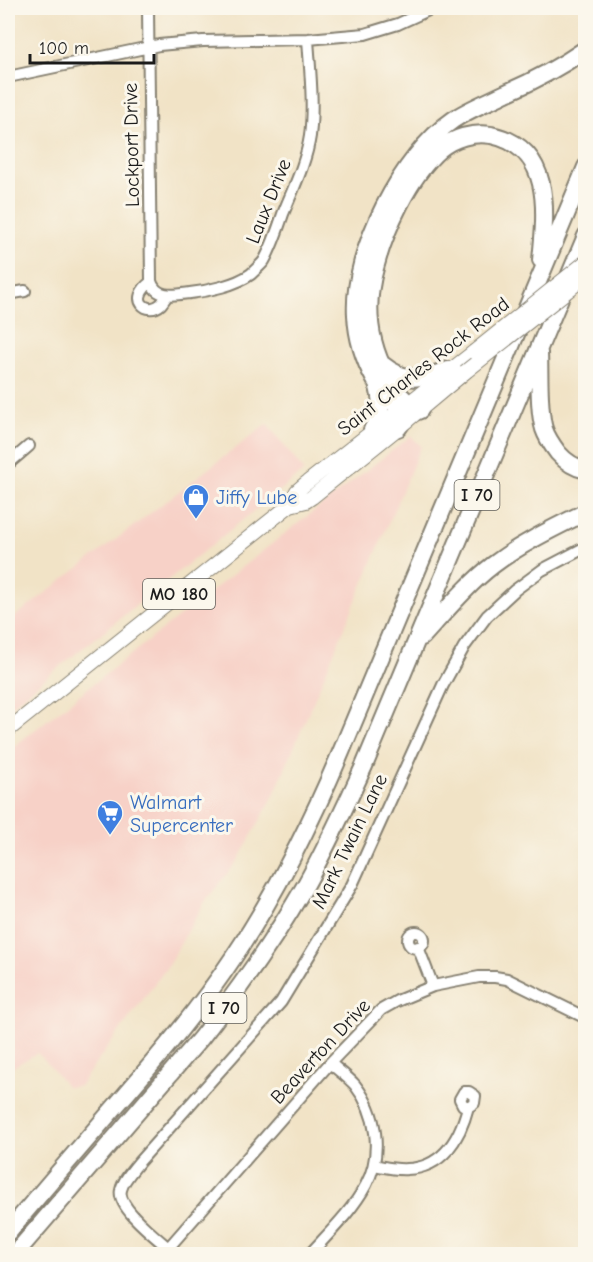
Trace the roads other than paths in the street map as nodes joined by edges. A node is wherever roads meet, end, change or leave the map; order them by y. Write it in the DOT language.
graph roads {
  1 [pos="148,8"];
  2 [pos="433,8"];
  3 [pos="308,39"];
  4 [pos="148,46"];
  5 [pos="585,49"];
  6 [pos="8,77"];
  7 [pos="585,167"];
  8 [pos="585,236"];
  9 [pos="585,262"];
  10 [pos="540,276"];
  11 [pos="585,276"];
  12 [pos="158,290"];
  13 [pos="25,291"];
  14 [pos="8,294"];
  15 [pos="539,347"];
  16 [pos="381,363"];
  17 [pos="457,371"];
  18 [pos="377,383"];
  19 [pos="408,409"];
  20 [pos="398,428"];
  21 [pos="372,430"];
  22 [pos="29,446"];
  23 [pos="8,464"];
  24 [pos="585,470"];
  25 [pos="290,505"];
  26 [pos="585,512"];
  27 [pos="585,547"];
  28 [pos="415,644"];
  29 [pos="8,730"];
  30 [pos="418,947"];
  31 [pos="434,986"];
  32 [pos="585,1018"];
  33 [pos="330,1063"];
  34 [pos="468,1107"];
  35 [pos="374,1165"];
  36 [pos="8,1232"];
  37 [pos="169,1252"];
  38 [pos="313,1253"];
  39 [pos="15,1254"];
  1 -- 4 [label="street, Lockport Drive"];
  2 -- 3 [label="street"];
  3 -- 4 [label="street"];
  3 -- 12 [label="street, Laux Drive"];
  4 -- 6 [label="street"];
  4 -- 12 [label="street, Lockport Drive"];
  5 -- 18 [label="highway"];
  7 -- 10 [label="highway, I 70"];
  8 -- 15 [label="highway, I 70"];
  9 -- 17 [label="main road, Saint Charles Rock Road / MO 180, bridge"];
  10 -- 16 [label="highway"];
  10 -- 36 [label="highway, I 70"];
  11 -- 17 [label="main road, Saint Charles Rock Road / MO 180, bridge"];
  13 -- 14 [label="street"];
  15 -- 24 [label="highway"];
  15 -- 28 [label="highway, I 70"];
  16 -- 17 [label="highway"];
  16 -- 19 [label="highway"];
  17 -- 19 [label="main road, Saint Charles Rock Road / MO 180"];
  18 -- 19 [label="highway"];
  18 -- 21 [label="highway"];
  19 -- 20 [label="highway"];
  19 -- 21 [label="main road, Saint Charles Rock Road / MO 180"];
  20 -- 25 [label="main road, Saint Charles Rock Road / MO 180"];
  21 -- 25 [label="main road, Saint Charles Rock Road / MO 180"];
  22 -- 23 [label="street"];
  25 -- 29 [label="main road, Saint Charles Rock Road / MO 180"];
  26 -- 28 [label="highway"];
  27 -- 37 [label="street, Mark Twain Lane"];
  28 -- 39 [label="highway, I 70"];
  30 -- 31 [label="street"];
  31 -- 32 [label="street, Beaverton Drive"];
  31 -- 33 [label="street, Beaverton Drive"];
  33 -- 35 [label="street"];
  33 -- 37 [label="street, Beaverton Drive"];
  34 -- 35 [label="street"];
  35 -- 38 [label="street"];
}
